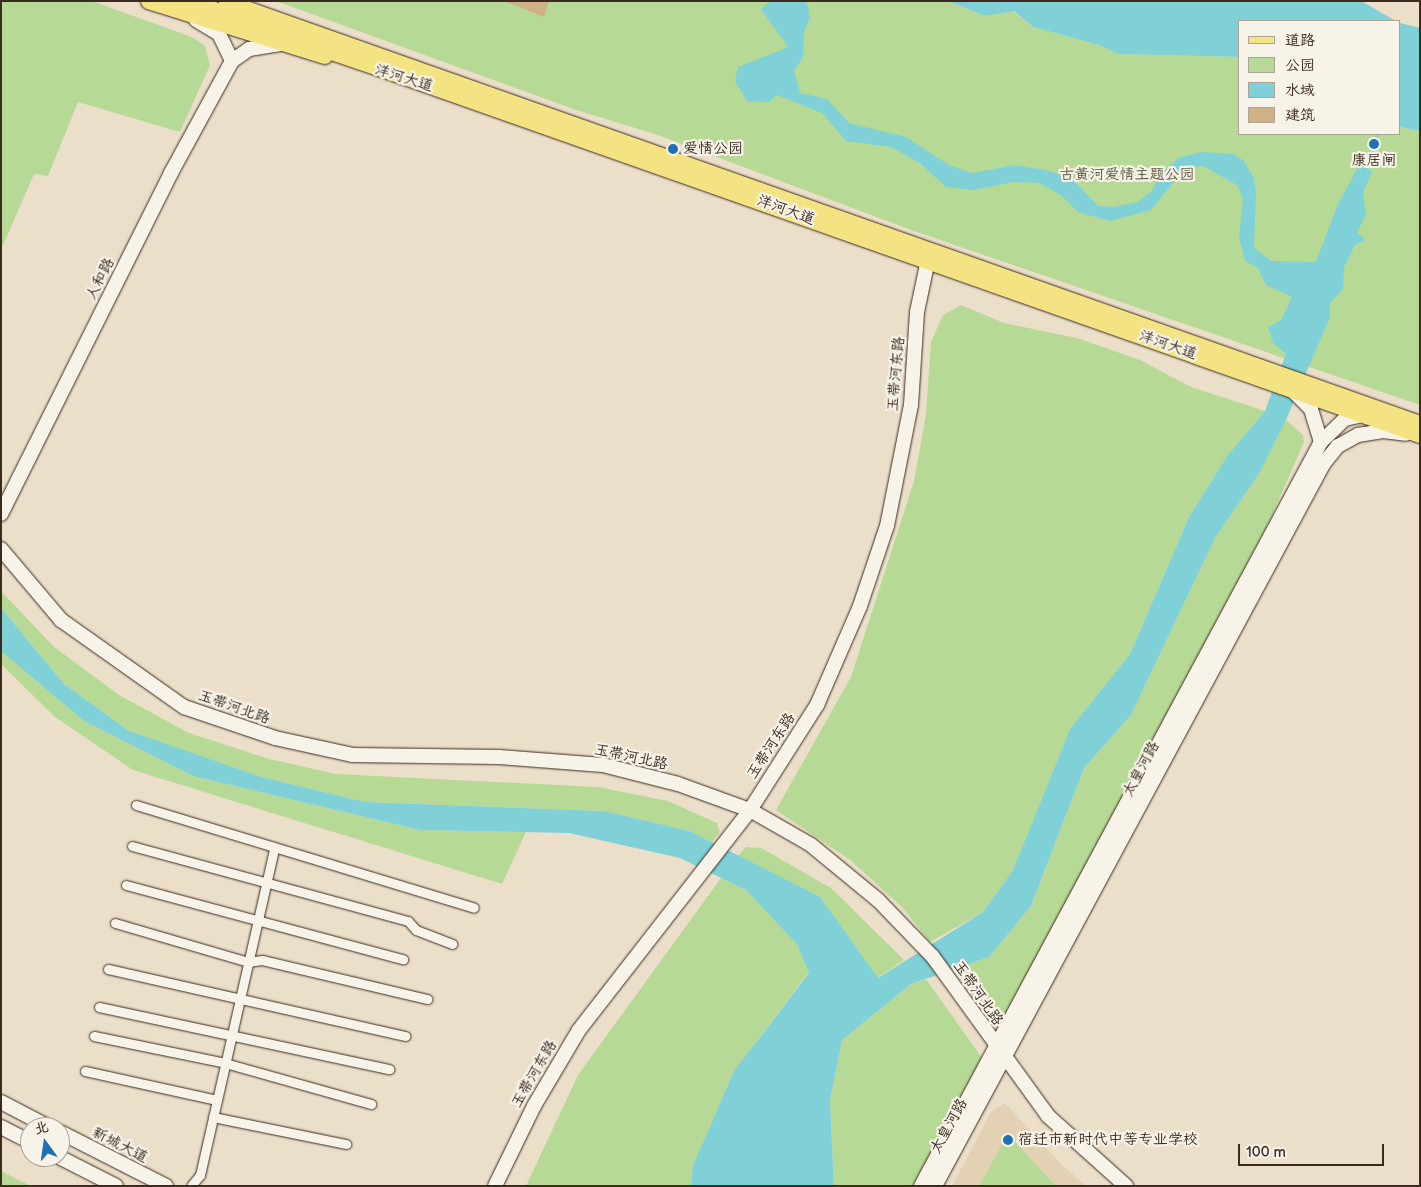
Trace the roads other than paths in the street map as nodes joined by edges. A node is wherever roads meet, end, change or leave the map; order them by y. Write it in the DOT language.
graph roads {
  1 [pos="148,1"];
  2 [pos="226,1"];
  3 [pos="186,8"];
  4 [pos="284,40"];
  5 [pos="232,61"];
  6 [pos="405,76"];
  7 [pos="928,260"];
  8 [pos="1290,388"];
  9 [pos="1352,411"];
  10 [pos="1420,423"];
  11 [pos="1420,435"];
  12 [pos="1321,442"];
  13 [pos="1324,464"];
  14 [pos="1,514"];
  15 [pos="1,549"];
  16 [pos="136,806"];
  17 [pos="750,810"];
  18 [pos="132,846"];
  19 [pos="274,848"];
  20 [pos="266,881"];
  21 [pos="126,885"];
  22 [pos="474,908"];
  23 [pos="258,921"];
  24 [pos="115,923"];
  25 [pos="452,944"];
  26 [pos="403,959"];
  27 [pos="248,962"];
  28 [pos="108,969"];
  29 [pos="240,996"];
  30 [pos="427,998"];
  31 [pos="99,1007"];
  32 [pos="232,1035"];
  33 [pos="94,1036"];
  34 [pos="406,1036"];
  35 [pos="1001,1054"];
  36 [pos="225,1063"];
  37 [pos="389,1069"];
  38 [pos="85,1071"];
  39 [pos="217,1100"];
  40 [pos="1,1102"];
  41 [pos="371,1104"];
  42 [pos="30,1117"];
  43 [pos="213,1118"];
  44 [pos="1,1127"];
  45 [pos="20,1137"];
  46 [pos="70,1137"];
  47 [pos="346,1144"];
  48 [pos="70,1163"];
  49 [pos="116,1186"];
  50 [pos="166,1186"];
  51 [pos="191,1186"];
  52 [pos="495,1186"];
  53 [pos="921,1186"];
  54 [pos="935,1186"];
  55 [pos="1126,1186"];
  1 -- 3 [label="main road"];
  2 -- 9 [label="main road, 洋河大道"];
  3 -- 4 [label="highway"];
  3 -- 5 [label="street"];
  4 -- 5 [label="street"];
  4 -- 6 [label="highway"];
  5 -- 14 [label="street, 人和路"];
  6 -- 7 [label="main road, 洋河大道"];
  7 -- 8 [label="main road, 洋河大道"];
  7 -- 17 [label="street, 玉带河东路"];
  8 -- 9 [label="main road, 洋河大道"];
  8 -- 12 [label="street"];
  9 -- 10 [label="main road, 洋河大道"];
  9 -- 11 [label="main road, 洋河大道"];
  9 -- 12 [label="street, 太皇河路"];
  9 -- 13 [label="street"];
  11 -- 13 [label="street, 太皇河路"];
  12 -- 35 [label="street, 太皇河路"];
  13 -- 35 [label="street, 太皇河路"];
  15 -- 17 [label="street, 玉带河北路"];
  16 -- 19 [label="street"];
  17 -- 35 [label="street, 玉带河北路"];
  17 -- 52 [label="street, 玉带河东路"];
  18 -- 20 [label="street"];
  19 -- 20 [label="street"];
  19 -- 22 [label="street"];
  20 -- 23 [label="street"];
  20 -- 25 [label="street"];
  21 -- 23 [label="street"];
  23 -- 26 [label="street"];
  23 -- 27 [label="street"];
  24 -- 27 [label="street"];
  27 -- 29 [label="street"];
  27 -- 30 [label="street"];
  28 -- 29 [label="street"];
  29 -- 32 [label="street"];
  29 -- 34 [label="street"];
  31 -- 32 [label="street"];
  32 -- 36 [label="street"];
  32 -- 37 [label="street"];
  33 -- 36 [label="street"];
  35 -- 53 [label="street, 太皇河路"];
  35 -- 54 [label="street, 太皇河路"];
  35 -- 55 [label="street, 玉带河北路"];
  36 -- 39 [label="street"];
  36 -- 41 [label="street"];
  38 -- 39 [label="street"];
  39 -- 43 [label="street"];
  40 -- 42 [label="street"];
  43 -- 47 [label="street"];
  43 -- 51 [label="street"];
  44 -- 45 [label="street"];
  46 -- 50 [label="street, 新城大道"];
  48 -- 49 [label="street"];
}
